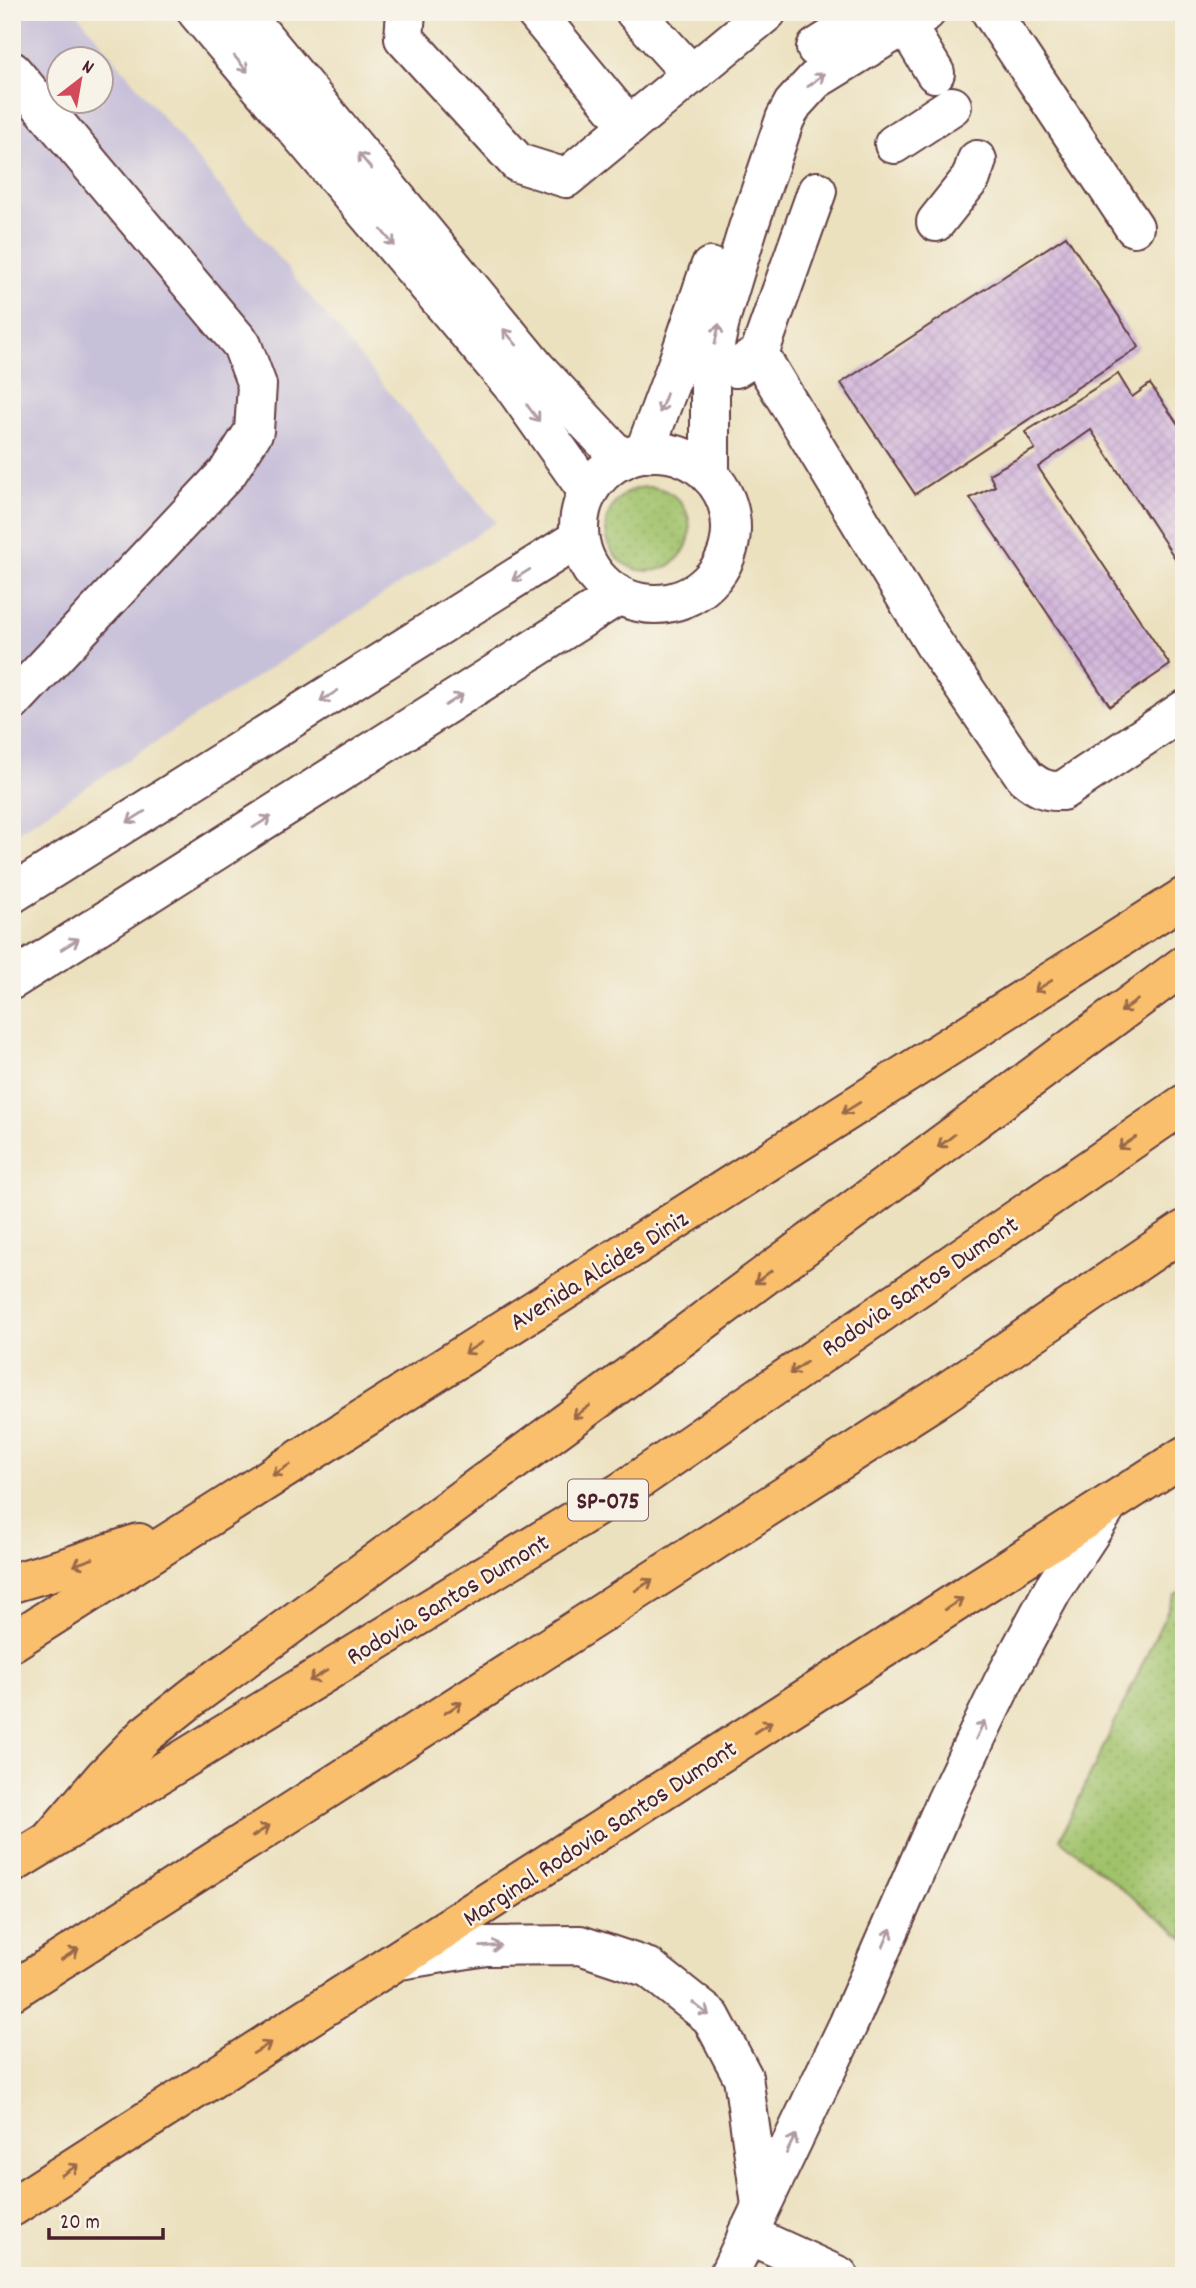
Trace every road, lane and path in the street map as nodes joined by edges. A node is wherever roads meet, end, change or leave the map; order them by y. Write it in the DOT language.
graph roads {
  1 [pos="197,12"];
  2 [pos="243,12"];
  3 [pos="406,12"];
  4 [pos="535,12"];
  5 [pos="635,12"];
  6 [pos="990,12"];
  7 [pos="756,16"];
  8 [pos="902,17"];
  9 [pos="12,71"];
  10 [pos="692,75"];
  11 [pos="629,126"];
  12 [pos="894,144"];
  13 [pos="977,160"];
  14 [pos="936,222"];
  15 [pos="1134,227"];
  16 [pos="748,228"];
  17 [pos="759,354"];
  18 [pos="710,383"];
  19 [pos="633,456"];
  20 [pos="710,476"];
  21 [pos="588,492"];
  22 [pos="579,538"];
  23 [pos="619,595"];
  24 [pos="12,702"];
  25 [pos="1184,710"];
  26 [pos="12,894"];
  27 [pos="1184,897"];
  28 [pos="1184,965"];
  29 [pos="12,980"];
  30 [pos="1184,1104"];
  31 [pos="1184,1230"];
  32 [pos="1184,1456"];
  33 [pos="1110,1504"];
  34 [pos="194,1525"];
  35 [pos="12,1583"];
  36 [pos="12,1642"];
  37 [pos="50,1840"];
  38 [pos="12,1864"];
  39 [pos="400,1960"];
  40 [pos="12,1991"];
  41 [pos="12,2207"];
  42 [pos="754,2220"];
  43 [pos="729,2276"];
  44 [pos="839,2276"];
  1 -- 21 [label="street, one-way"];
  19 -- 2 [label="street, one-way"];
  3 -- 11 [label="street"];
  4 -- 11 [label="street"];
  5 -- 10 [label="street"];
  6 -- 15 [label="street"];
  7 -- 10 [label="street"];
  8 -- 12 [label="street"];
  16 -- 8 [label="street, one-way"];
  8 -- 19 [label="street, one-way"];
  9 -- 24 [label="street"];
  10 -- 11 [label="street"];
  13 -- 14 [label="street"];
  16 -- 17 [label="street"];
  18 -- 16 [label="street, one-way"];
  17 -- 18 [label="street"];
  17 -- 25 [label="street"];
  18 -- 20 [label="street"];
  19 -- 20 [label="street"];
  19 -- 21 [label="street"];
  20 -- 23 [label="street"];
  21 -- 22 [label="street"];
  22 -- 23 [label="street"];
  22 -- 26 [label="street, one-way"];
  29 -- 23 [label="street, one-way"];
  27 -- 34 [label="main road, Avenida Alcides Diniz, one-way"];
  28 -- 37 [label="main road, one-way"];
  30 -- 37 [label="main road, Rodovia Santos Dumont / SP-075, one-way"];
  40 -- 31 [label="main road, one-way"];
  32 -- 33 [label="main road, Marginal Rodovia Santos Dumont"];
  39 -- 33 [label="main road, Marginal Rodovia Santos Dumont, one-way"];
  42 -- 33 [label="street, one-way"];
  34 -- 35 [label="main road, one-way"];
  34 -- 36 [label="main road, Avenida Alcides Diniz"];
  37 -- 38 [label="main road, Rodovia Santos Dumont / SP-075"];
  41 -- 39 [label="main road, Marginal Rodovia Santos Dumont, one-way"];
  39 -- 42 [label="street, one-way"];
  42 -- 43 [label="street"];
  42 -- 44 [label="street"];
}
